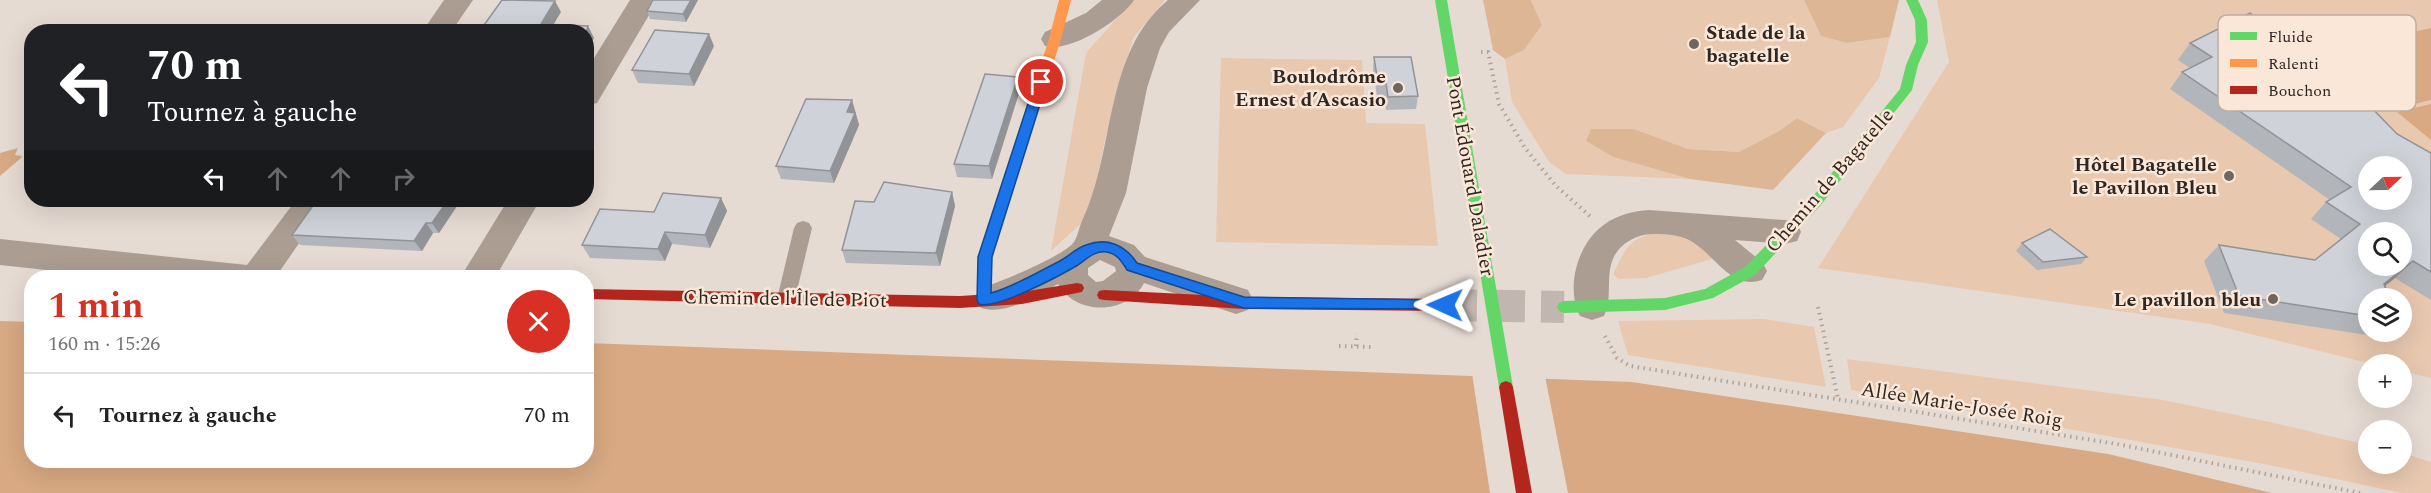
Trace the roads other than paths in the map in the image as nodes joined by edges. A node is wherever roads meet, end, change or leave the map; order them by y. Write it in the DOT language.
graph roads {
  1 [pos="459,0"];
  2 [pos="644,0"];
  3 [pos="1065,0"];
  4 [pos="1120,0"];
  5 [pos="1186,0"];
  6 [pos="1441,0"];
  7 [pos="1912,0"];
  8 [pos="442,24"];
  9 [pos="1055,39"];
  10 [pos="594,83"];
  11 [pos="1110,194"];
  12 [pos="308,207"];
  13 [pos="520,207"];
  14 [pos="1682,224"];
  15 [pos="804,228"];
  16 [pos="1785,232"];
  17 [pos="0,252"];
  18 [pos="1128,260"];
  19 [pos="172,270"];
  20 [pos="262,270"];
  21 [pos="482,270"];
  22 [pos="1750,271"];
  23 [pos="1086,273"];
  24 [pos="594,294"];
  25 [pos="786,298"];
  26 [pos="984,300"];
  27 [pos="1244,303"];
  28 [pos="1445,305"];
  29 [pos="1578,307"];
  30 [pos="1524,493"];
  1 -- 8 [label="street"];
  2 -- 10 [label="street"];
  3 -- 9 [label="street"];
  4 -- 9 [label="street"];
  5 -- 11 [label="street"];
  6 -- 30 [label="street, Pont Édouard Daladier"];
  7 -- 16 [label="street, Chemin de Bagatelle"];
  9 -- 26 [label="street"];
  11 -- 18 [label="street"];
  11 -- 23 [label="street"];
  12 -- 20 [label="street"];
  13 -- 21 [label="street"];
  14 -- 16 [label="street"];
  14 -- 22 [label="street"];
  14 -- 29 [label="street"];
  15 -- 25 [label="lane"];
  16 -- 22 [label="street, Chemin de Bagatelle"];
  17 -- 19 [label="street"];
  18 -- 23 [label="street"];
  18 -- 23 [label="street, Chemin de l'Île de Piot"];
  18 -- 27 [label="street"];
  22 -- 29 [label="street, Chemin de Bagatelle"];
  23 -- 26 [label="street, Chemin de l'Île de Piot"];
  23 -- 27 [label="street"];
  24 -- 25 [label="street, Chemin de l'Île de Piot"];
  25 -- 26 [label="street, Chemin de l'Île de Piot"];
  27 -- 28 [label="street"];
}
